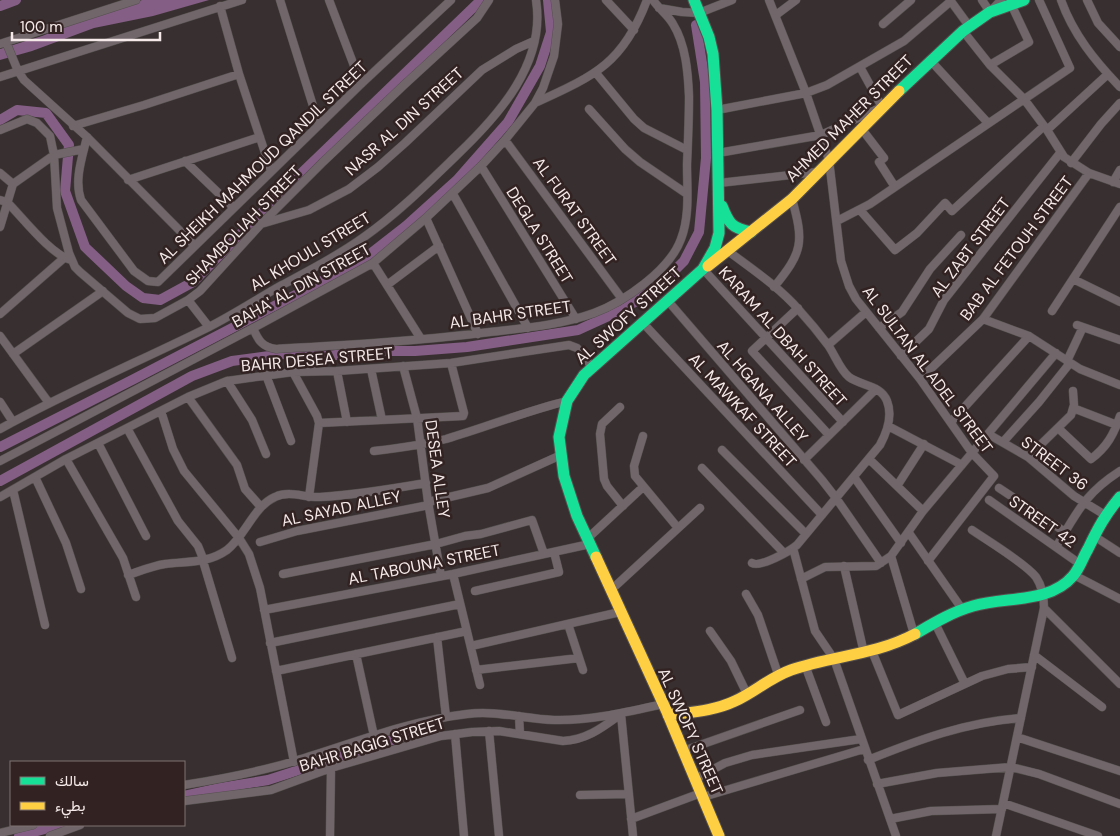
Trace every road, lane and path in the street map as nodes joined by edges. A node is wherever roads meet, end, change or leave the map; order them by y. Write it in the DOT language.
graph roads {
  1 [pos="136,0"];
  2 [pos="242,0"];
  3 [pos="280,0"];
  4 [pos="329,0"];
  5 [pos="451,0"];
  6 [pos="489,0"];
  7 [pos="536,0"];
  8 [pos="555,0"];
  9 [pos="606,0"];
  10 [pos="647,0"];
  11 [pos="653,0"];
  12 [pos="694,0"];
  13 [pos="732,0"];
  14 [pos="770,0"];
  15 [pos="796,0"];
  16 [pos="911,0"];
  17 [pos="951,0"];
  18 [pos="982,0"];
  19 [pos="1039,0"];
  20 [pos="1061,0"];
  21 [pos="1087,0"];
  22 [pos="1014,1"];
  23 [pos="220,6"];
  24 [pos="659,8"];
  25 [pos="990,12"];
  26 [pos="699,13"];
  27 [pos="776,15"];
  28 [pos="883,24"];
  29 [pos="966,28"];
  30 [pos="634,30"];
  31 [pos="534,41"];
  32 [pos="5,44"];
  33 [pos="1120,47"];
  34 [pos="930,60"];
  35 [pos="990,65"];
  36 [pos="860,67"];
  37 [pos="18,71"];
  38 [pos="596,73"];
  39 [pos="239,74"];
  40 [pos="1108,74"];
  41 [pos="0,77"];
  42 [pos="361,84"];
  43 [pos="1120,87"];
  44 [pos="806,93"];
  45 [pos="1024,99"];
  46 [pos="536,103"];
  47 [pos="1120,104"];
  48 [pos="882,107"];
  49 [pos="589,108"];
  50 [pos="717,110"];
  51 [pos="988,123"];
  52 [pos="319,124"];
  53 [pos="73,126"];
  54 [pos="861,128"];
  55 [pos="1046,128"];
  56 [pos="0,130"];
  57 [pos="820,135"];
  58 [pos="87,137"];
  59 [pos="260,137"];
  60 [pos="505,140"];
  61 [pos="84,149"];
  62 [pos="688,150"];
  63 [pos="718,153"];
  64 [pos="1060,153"];
  65 [pos="54,154"];
  66 [pos="829,160"];
  67 [pos="185,161"];
  68 [pos="1072,163"];
  69 [pos="481,166"];
  70 [pos="1120,170"];
  71 [pos="271,171"];
  72 [pos="818,172"];
  73 [pos="0,173"];
  74 [pos="1089,173"];
  75 [pos="128,180"];
  76 [pos="719,183"];
  77 [pos="1116,183"];
  78 [pos="13,184"];
  79 [pos="895,187"];
  80 [pos="453,194"];
  81 [pos="687,194"];
  82 [pos="719,198"];
  83 [pos="792,199"];
  84 [pos="3,201"];
  85 [pos="233,207"];
  86 [pos="1120,207"];
  87 [pos="860,210"];
  88 [pos="426,218"];
  89 [pos="837,221"];
  90 [pos="261,224"];
  91 [pos="0,227"];
  92 [pos="751,232"];
  93 [pos="961,235"];
  94 [pos="194,245"];
  95 [pos="439,246"];
  96 [pos="728,251"];
  97 [pos="68,259"];
  98 [pos="373,263"];
  99 [pos="704,270"];
  100 [pos="1073,279"];
  101 [pos="387,285"];
  102 [pos="774,287"];
  103 [pos="103,291"];
  104 [pos="622,299"];
  105 [pos="188,300"];
  106 [pos="668,301"];
  107 [pos="1120,302"];
  108 [pos="798,308"];
  109 [pos="1052,311"];
  110 [pos="866,312"];
  111 [pos="0,314"];
  112 [pos="576,319"];
  113 [pos="983,319"];
  114 [pos="643,324"];
  115 [pos="209,327"];
  116 [pos="253,328"];
  117 [pos="528,328"];
  118 [pos="879,328"];
  119 [pos="478,334"];
  120 [pos="0,336"];
  121 [pos="1029,336"];
  122 [pos="766,337"];
  123 [pos="421,339"];
  124 [pos="1120,340"];
  125 [pos="828,345"];
  126 [pos="1056,353"];
  127 [pos="13,354"];
  128 [pos="902,356"];
  129 [pos="1068,362"];
  130 [pos="451,363"];
  131 [pos="403,366"];
  132 [pos="592,367"];
  133 [pos="371,369"];
  134 [pos="337,371"];
  135 [pos="294,372"];
  136 [pos="266,375"];
  137 [pos="920,379"];
  138 [pos="227,381"];
  139 [pos="1120,385"];
  140 [pos="876,389"];
  141 [pos="1073,391"];
  142 [pos="188,397"];
  143 [pos="568,401"];
  144 [pos="0,402"];
  145 [pos="48,402"];
  146 [pos="620,407"];
  147 [pos="1073,408"];
  148 [pos="160,411"];
  149 [pos="1120,416"];
  150 [pos="417,418"];
  151 [pos="382,420"];
  152 [pos="13,422"];
  153 [pos="347,422"];
  154 [pos="843,422"];
  155 [pos="951,422"];
  156 [pos="319,423"];
  157 [pos="888,426"];
  158 [pos="127,428"];
  159 [pos="1058,428"];
  160 [pos="0,429"];
  161 [pos="1117,430"];
  162 [pos="988,434"];
  163 [pos="829,435"];
  164 [pos="643,436"];
  165 [pos="291,440"];
  166 [pos="1003,442"];
  167 [pos="98,443"];
  168 [pos="421,444"];
  169 [pos="924,444"];
  170 [pos="722,450"];
  171 [pos="374,451"];
  172 [pos="972,453"];
  173 [pos="266,454"];
  174 [pos="561,455"];
  175 [pos="1028,456"];
  176 [pos="66,459"];
  177 [pos="869,459"];
  178 [pos="804,460"];
  179 [pos="0,461"];
  180 [pos="962,465"];
  181 [pos="702,468"];
  182 [pos="1120,471"];
  183 [pos="35,477"];
  184 [pos="854,477"];
  185 [pos="426,483"];
  186 [pos="897,486"];
  187 [pos="643,487"];
  188 [pos="998,488"];
  189 [pos="13,490"];
  190 [pos="309,496"];
  191 [pos="0,497"];
  192 [pos="1120,497"];
  193 [pos="836,498"];
  194 [pos="989,500"];
  195 [pos="1083,502"];
  196 [pos="428,503"];
  197 [pos="623,506"];
  198 [pos="262,507"];
  199 [pos="700,508"];
  200 [pos="923,511"];
  201 [pos="1105,514"];
  202 [pos="822,515"];
  203 [pos="678,528"];
  204 [pos="972,530"];
  205 [pos="1065,532"];
  206 [pos="908,533"];
  207 [pos="806,534"];
  208 [pos="146,536"];
  209 [pos="1094,536"];
  210 [pos="239,538"];
  211 [pos="589,541"];
  212 [pos="260,542"];
  213 [pos="436,544"];
  214 [pos="901,544"];
  215 [pos="1056,547"];
  216 [pos="793,548"];
  217 [pos="554,552"];
  218 [pos="1120,553"];
  219 [pos="544,554"];
  220 [pos="784,554"];
  221 [pos="891,556"];
  222 [pos="204,561"];
  223 [pos="928,561"];
  224 [pos="752,563"];
  225 [pos="881,564"];
  226 [pos="844,566"];
  227 [pos="1077,570"];
  228 [pos="283,574"];
  229 [pos="452,574"];
  230 [pos="128,575"];
  231 [pos="441,576"];
  232 [pos="801,579"];
  233 [pos="81,589"];
  234 [pos="611,590"];
  235 [pos="475,591"];
  236 [pos="746,594"];
  237 [pos="1043,595"];
  238 [pos="136,597"];
  239 [pos="1120,599"];
  240 [pos="460,604"];
  241 [pos="1044,608"];
  242 [pos="962,609"];
  243 [pos="264,610"];
  244 [pos="620,612"];
  245 [pos="935,623"];
  246 [pos="568,624"];
  247 [pos="44,625"];
  248 [pos="466,631"];
  249 [pos="710,631"];
  250 [pos="914,634"];
  251 [pos="437,637"];
  252 [pos="270,643"];
  253 [pos="471,646"];
  254 [pos="868,652"];
  255 [pos="356,654"];
  256 [pos="1034,655"];
  257 [pos="232,658"];
  258 [pos="579,658"];
  259 [pos="834,659"];
  260 [pos="805,665"];
  261 [pos="1032,667"];
  262 [pos="476,670"];
  263 [pos="583,670"];
  264 [pos="276,671"];
  265 [pos="778,674"];
  266 [pos="965,684"];
  267 [pos="1120,684"];
  268 [pos="480,685"];
  269 [pos="746,694"];
  270 [pos="663,704"];
  271 [pos="1102,707"];
  272 [pos="800,710"];
  273 [pos="622,714"];
  274 [pos="668,715"];
  275 [pos="519,716"];
  276 [pos="443,718"];
  277 [pos="1021,718"];
  278 [pos="826,722"];
  279 [pos="489,731"];
  280 [pos="455,734"];
  281 [pos="520,734"];
  282 [pos="374,736"];
  283 [pos="442,736"];
  284 [pos="1017,737"];
  285 [pos="861,739"];
  286 [pos="864,749"];
  287 [pos="683,751"];
  288 [pos="868,760"];
  289 [pos="294,762"];
  290 [pos="1011,767"];
  291 [pos="331,768"];
  292 [pos="1120,771"];
  293 [pos="695,779"];
  294 [pos="877,784"];
  295 [pos="185,785"];
  296 [pos="629,794"];
  297 [pos="580,795"];
  298 [pos="702,795"];
  299 [pos="185,801"];
  300 [pos="1120,804"];
  301 [pos="1002,806"];
  302 [pos="631,818"];
  303 [pos="890,819"];
  304 [pos="28,826"];
  305 [pos="77,826"];
  306 [pos="0,833"];
  307 [pos="999,835"];
  308 [pos="50,836"];
  309 [pos="330,836"];
  310 [pos="464,836"];
  311 [pos="499,836"];
  312 [pos="632,836"];
  313 [pos="719,836"];
  314 [pos="896,836"];
  315 [pos="1098,836"];
  1 -- 32 [label="street"];
  2 -- 23 [label="street"];
  3 -- 52 [label="street"];
  4 -- 42 [label="street"];
  5 -- 42 [label="street, AL SHEIKH MAHMOUD QANDIL STREET"];
  6 -- 90 [label="street, SHAMBOLIAH STREET"];
  7 -- 31 [label="street, AL KHOULI STREET"];
  8 -- 46 [label="street, BAHA' AL DIN STREET"];
  9 -- 30 [label="street"];
  10 -- 30 [label="street"];
  11 -- 24 [label="street, AL BAHR STREET"];
  12 -- 26 [label="street, AL SWOFY STREET"];
  13 -- 26 [label="street"];
  14 -- 27 [label="street, AL SULTAN AL ADEL STREET"];
  15 -- 27 [label="street"];
  16 -- 28 [label="street"];
  17 -- 29 [label="street"];
  17 -- 36 [label="street"];
  18 -- 25 [label="street"];
  19 -- 45 [label="street"];
  20 -- 40 [label="street"];
  21 -- 33 [label="street"];
  22 -- 25 [label="street, AHMED MAHER STREET"];
  22 -- 35 [label="street"];
  23 -- 37 [label="street"];
  23 -- 39 [label="street"];
  24 -- 26 [label="street"];
  24 -- 62 [label="street, AL BAHR STREET"];
  25 -- 29 [label="street, AHMED MAHER STREET"];
  26 -- 50 [label="street, AL SWOFY STREET"];
  27 -- 44 [label="street, AL SULTAN AL ADEL STREET"];
  29 -- 34 [label="street, AHMED MAHER STREET"];
  29 -- 35 [label="street"];
  30 -- 38 [label="street"];
  31 -- 90 [label="street, NASR AL DIN STREET"];
  31 -- 115 [label="street, AL KHOULI STREET"];
  32 -- 37 [label="street"];
  34 -- 48 [label="street, AHMED MAHER STREET"];
  34 -- 51 [label="street"];
  35 -- 45 [label="street"];
  36 -- 44 [label="street"];
  36 -- 48 [label="street"];
  37 -- 41 [label="street"];
  37 -- 53 [label="street"];
  38 -- 46 [label="street"];
  38 -- 62 [label="street"];
  39 -- 53 [label="street"];
  39 -- 59 [label="street"];
  40 -- 43 [label="street"];
  40 -- 55 [label="street"];
  42 -- 52 [label="street, AL SHEIKH MAHMOUD QANDIL STREET"];
  44 -- 50 [label="street"];
  44 -- 57 [label="street, AL SULTAN AL ADEL STREET"];
  45 -- 51 [label="street"];
  45 -- 55 [label="street"];
  46 -- 60 [label="street, BAHA' AL DIN STREET"];
  47 -- 68 [label="street"];
  48 -- 54 [label="street, AHMED MAHER STREET"];
  48 -- 57 [label="street"];
  49 -- 81 [label="street"];
  50 -- 63 [label="street, AL SWOFY STREET"];
  51 -- 79 [label="street"];
  52 -- 71 [label="street, AL SHEIKH MAHMOUD QANDIL STREET"];
  53 -- 58 [label="street"];
  54 -- 66 [label="street, AHMED MAHER STREET"];
  54 -- 79 [label="street"];
  55 -- 64 [label="street"];
  55 -- 87 [label="street"];
  56 -- 65 [label="street, SHAMBOLIAH STREET"];
  57 -- 63 [label="street"];
  57 -- 66 [label="street, AL SULTAN AL ADEL STREET"];
  58 -- 61 [label="street, AL SHEIKH MAHMOUD QANDIL STREET"];
  58 -- 75 [label="street"];
  59 -- 67 [label="street"];
  59 -- 71 [label="street"];
  60 -- 69 [label="street, BAHA' AL DIN STREET"];
  60 -- 104 [label="street, AL FURAT STREET"];
  61 -- 65 [label="street"];
  61 -- 94 [label="street, AL SHEIKH MAHMOUD QANDIL STREET"];
  62 -- 81 [label="street, AL BAHR STREET"];
  63 -- 76 [label="street, AL SWOFY STREET"];
  64 -- 68 [label="street"];
  64 -- 128 [label="street, AL ZABT STREET"];
  65 -- 78 [label="street"];
  65 -- 97 [label="street, SHAMBOLIAH STREET"];
  66 -- 72 [label="street, AHMED MAHER STREET"];
  66 -- 89 [label="street, AL SULTAN AL ADEL STREET"];
  67 -- 75 [label="street"];
  67 -- 85 [label="street"];
  68 -- 74 [label="street"];
  69 -- 80 [label="street, BAHA' AL DIN STREET"];
  69 -- 112 [label="street, DEGLA STREET"];
  70 -- 77 [label="street"];
  71 -- 85 [label="street, AL SHEIKH MAHMOUD QANDIL STREET"];
  72 -- 76 [label="street"];
  72 -- 83 [label="street, AHMED MAHER STREET"];
  73 -- 78 [label="street"];
  74 -- 77 [label="street"];
  74 -- 113 [label="street, BAB AL FETOUH STREET"];
  75 -- 94 [label="street"];
  76 -- 82 [label="street, AL SWOFY STREET"];
  78 -- 84 [label="street"];
  79 -- 87 [label="street"];
  80 -- 88 [label="street, BAHA' AL DIN STREET"];
  80 -- 117 [label="street"];
  81 -- 104 [label="street, AL BAHR STREET"];
  82 -- 92 [label="street"];
  82 -- 99 [label="street, AL SWOFY STREET"];
  83 -- 92 [label="street, AHMED MAHER STREET"];
  83 -- 102 [label="street"];
  84 -- 91 [label="street"];
  84 -- 97 [label="street"];
  85 -- 94 [label="street, AL SHEIKH MAHMOUD QANDIL STREET"];
  86 -- 100 [label="street"];
  87 -- 89 [label="street"];
  88 -- 95 [label="street"];
  88 -- 98 [label="street, BAHA' AL DIN STREET"];
  89 -- 110 [label="street, AL SULTAN AL ADEL STREET"];
  90 -- 105 [label="street, SHAMBOLIAH STREET"];
  92 -- 96 [label="street, AHMED MAHER STREET"];
  93 -- 118 [label="street"];
  95 -- 101 [label="street"];
  95 -- 119 [label="street"];
  96 -- 99 [label="street, AHMED MAHER STREET"];
  96 -- 102 [label="street"];
  97 -- 103 [label="street, SHAMBOLIAH STREET"];
  97 -- 111 [label="street"];
  98 -- 101 [label="street"];
  98 -- 116 [label="street, BAHA' AL DIN STREET"];
  99 -- 106 [label="street, AL SWOFY STREET"];
  99 -- 122 [label="street, KARAM AL DBAH STREET"];
  100 -- 107 [label="street"];
  100 -- 109 [label="street"];
  101 -- 123 [label="street"];
  102 -- 108 [label="street"];
  103 -- 105 [label="street, SHAMBOLIAH STREET"];
  103 -- 127 [label="street"];
  104 -- 112 [label="street, AL BAHR STREET"];
  105 -- 115 [label="street"];
  106 -- 114 [label="street, AL SWOFY STREET"];
  106 -- 178 [label="street, AL HGANA ALLEY"];
  108 -- 122 [label="street"];
  108 -- 125 [label="street"];
  110 -- 118 [label="street, AL SULTAN AL ADEL STREET"];
  110 -- 125 [label="street"];
  112 -- 117 [label="street, AL BAHR STREET"];
  113 -- 121 [label="street"];
  113 -- 137 [label="street, BAB AL FETOUH STREET"];
  114 -- 132 [label="street, AL SWOFY STREET"];
  114 -- 202 [label="street, AL MAWKAF STREET"];
  115 -- 145 [label="street, AL KHOULI STREET"];
  116 -- 123 [label="street, AL BAHR STREET"];
  116 -- 179 [label="street, BAHA' AL DIN STREET"];
  117 -- 119 [label="street, AL BAHR STREET"];
  118 -- 128 [label="street, AL SULTAN AL ADEL STREET"];
  119 -- 123 [label="street, AL BAHR STREET"];
  120 -- 127 [label="street"];
  121 -- 126 [label="street"];
  121 -- 155 [label="street"];
  122 -- 154 [label="street, KARAM AL DBAH STREET"];
  122 -- 163 [label="street"];
  124 -- 129 [label="street"];
  125 -- 140 [label="street"];
  126 -- 129 [label="street"];
  126 -- 162 [label="street"];
  127 -- 145 [label="street"];
  128 -- 137 [label="street, AL SULTAN AL ADEL STREET"];
  129 -- 139 [label="street"];
  129 -- 166 [label="street"];
  130 -- 131 [label="street, BAHR DESEA STREET"];
  130 -- 132 [label="street, BAHR DESEA STREET"];
  130 -- 150 [label="street"];
  131 -- 133 [label="street, BAHR DESEA STREET"];
  131 -- 150 [label="street, DESEA ALLEY"];
  132 -- 143 [label="street, AL SWOFY STREET"];
  133 -- 134 [label="street, BAHR DESEA STREET"];
  133 -- 151 [label="street"];
  134 -- 135 [label="street, BAHR DESEA STREET"];
  134 -- 153 [label="street"];
  135 -- 136 [label="street, BAHR DESEA STREET"];
  135 -- 156 [label="street"];
  136 -- 138 [label="street, BAHR DESEA STREET"];
  136 -- 165 [label="street"];
  137 -- 155 [label="street, AL SULTAN AL ADEL STREET"];
  138 -- 142 [label="street, BAHR DESEA STREET"];
  138 -- 173 [label="street"];
  140 -- 154 [label="street"];
  140 -- 157 [label="street"];
  141 -- 147 [label="street"];
  142 -- 148 [label="street, BAHR DESEA STREET"];
  142 -- 198 [label="street"];
  143 -- 168 [label="street"];
  143 -- 174 [label="street, AL SWOFY STREET"];
  144 -- 152 [label="street"];
  145 -- 152 [label="street, AL KHOULI STREET"];
  146 -- 197 [label="street"];
  147 -- 159 [label="street"];
  147 -- 161 [label="street"];
  148 -- 158 [label="street, BAHR DESEA STREET"];
  148 -- 210 [label="street"];
  149 -- 161 [label="street"];
  150 -- 151 [label="street"];
  150 -- 168 [label="street, DESEA ALLEY"];
  151 -- 153 [label="street"];
  152 -- 160 [label="street, AL KHOULI STREET"];
  153 -- 156 [label="street"];
  154 -- 163 [label="street"];
  155 -- 172 [label="street, AL SULTAN AL ADEL STREET"];
  156 -- 190 [label="street"];
  157 -- 169 [label="street"];
  157 -- 177 [label="street"];
  158 -- 167 [label="street, BAHR DESEA STREET"];
  158 -- 222 [label="street"];
  159 -- 161 [label="street"];
  159 -- 175 [label="street"];
  162 -- 166 [label="street, STREET 36"];
  162 -- 172 [label="street"];
  163 -- 178 [label="street"];
  164 -- 187 [label="street"];
  166 -- 175 [label="street, STREET 36"];
  167 -- 176 [label="street, BAHR DESEA STREET"];
  167 -- 208 [label="street"];
  168 -- 171 [label="street"];
  168 -- 185 [label="street, DESEA ALLEY"];
  169 -- 180 [label="street"];
  169 -- 186 [label="street"];
  170 -- 207 [label="street"];
  172 -- 180 [label="street"];
  172 -- 223 [label="street, AL SULTAN AL ADEL STREET"];
  174 -- 196 [label="street, AL SAYAD ALLEY"];
  174 -- 211 [label="street, AL SWOFY STREET"];
  175 -- 195 [label="street, STREET 36"];
  176 -- 183 [label="street, BAHR DESEA STREET"];
  176 -- 230 [label="street"];
  177 -- 184 [label="street"];
  177 -- 186 [label="street"];
  178 -- 193 [label="street, AL HGANA ALLEY"];
  180 -- 200 [label="street"];
  181 -- 220 [label="street"];
  182 -- 195 [label="street"];
  183 -- 189 [label="street, BAHR DESEA STREET"];
  183 -- 233 [label="street"];
  184 -- 193 [label="street"];
  184 -- 214 [label="street"];
  185 -- 190 [label="street"];
  185 -- 196 [label="street, DESEA ALLEY"];
  186 -- 200 [label="street"];
  187 -- 197 [label="street"];
  187 -- 203 [label="street"];
  188 -- 205 [label="street"];
  189 -- 191 [label="street, BAHR DESEA STREET"];
  189 -- 247 [label="street"];
  190 -- 198 [label="street"];
  192 -- 201 [label="street"];
  193 -- 202 [label="street"];
  193 -- 225 [label="street, AL HGANA ALLEY"];
  194 -- 215 [label="street, STREET 42"];
  195 -- 201 [label="street, STREET 36"];
  195 -- 205 [label="street"];
  196 -- 212 [label="street, AL SAYAD ALLEY"];
  196 -- 213 [label="street, DESEA ALLEY"];
  197 -- 211 [label="street"];
  198 -- 210 [label="street"];
  199 -- 203 [label="street"];
  200 -- 206 [label="street"];
  201 -- 209 [label="street"];
  202 -- 207 [label="street"];
  203 -- 234 [label="street"];
  204 -- 237 [label="street"];
  205 -- 215 [label="street"];
  206 -- 214 [label="street"];
  206 -- 223 [label="street"];
  207 -- 216 [label="street"];
  209 -- 218 [label="street"];
  209 -- 227 [label="street"];
  210 -- 222 [label="street"];
  210 -- 243 [label="street"];
  211 -- 217 [label="street, AL TABOUNA STREET"];
  211 -- 234 [label="street, AL SWOFY STREET"];
  213 -- 219 [label="street"];
  213 -- 228 [label="street"];
  213 -- 231 [label="street, DESEA ALLEY"];
  214 -- 221 [label="street"];
  215 -- 227 [label="street, STREET 42"];
  216 -- 220 [label="street"];
  216 -- 232 [label="street"];
  217 -- 219 [label="street, AL TABOUNA STREET"];
  217 -- 235 [label="street"];
  219 -- 229 [label="street, AL TABOUNA STREET"];
  220 -- 224 [label="street"];
  221 -- 225 [label="street"];
  221 -- 250 [label="street"];
  222 -- 230 [label="street"];
  222 -- 257 [label="street"];
  223 -- 242 [label="street"];
  225 -- 226 [label="street"];
  226 -- 232 [label="street"];
  226 -- 254 [label="street"];
  227 -- 237 [label="street"];
  227 -- 239 [label="street, STREET 42"];
  229 -- 231 [label="street, AL TABOUNA STREET"];
  229 -- 240 [label="street"];
  230 -- 238 [label="street"];
  231 -- 243 [label="street, AL TABOUNA STREET"];
  232 -- 259 [label="street"];
  234 -- 244 [label="street, AL SWOFY STREET"];
  236 -- 265 [label="street"];
  237 -- 241 [label="street"];
  237 -- 242 [label="street"];
  240 -- 248 [label="street"];
  240 -- 252 [label="street"];
  241 -- 256 [label="street"];
  241 -- 267 [label="street"];
  242 -- 245 [label="street"];
  243 -- 252 [label="street"];
  244 -- 246 [label="street"];
  244 -- 270 [label="street, AL SWOFY STREET"];
  245 -- 250 [label="street"];
  245 -- 266 [label="street"];
  246 -- 253 [label="street"];
  246 -- 258 [label="street"];
  248 -- 251 [label="street"];
  248 -- 253 [label="street"];
  249 -- 269 [label="street"];
  250 -- 254 [label="street"];
  251 -- 255 [label="street"];
  251 -- 276 [label="street"];
  252 -- 264 [label="street"];
  253 -- 262 [label="street"];
  254 -- 259 [label="street"];
  254 -- 266 [label="street"];
  255 -- 264 [label="street"];
  255 -- 282 [label="street"];
  256 -- 261 [label="street"];
  256 -- 271 [label="street"];
  258 -- 262 [label="street"];
  258 -- 263 [label="street"];
  259 -- 260 [label="street"];
  259 -- 285 [label="street"];
  260 -- 265 [label="street"];
  260 -- 278 [label="street"];
  261 -- 266 [label="street"];
  261 -- 277 [label="street"];
  262 -- 268 [label="street"];
  264 -- 289 [label="street"];
  265 -- 269 [label="street"];
  269 -- 274 [label="street"];
  270 -- 273 [label="street, BAHR BAGIG STREET"];
  270 -- 274 [label="street, AL SWOFY STREET"];
  272 -- 287 [label="street"];
  273 -- 275 [label="street, BAHR BAGIG STREET"];
  273 -- 281 [label="street, BAHR BAGIG STREET"];
  273 -- 296 [label="street"];
  274 -- 287 [label="street, AL SWOFY STREET"];
  275 -- 276 [label="street, BAHR BAGIG STREET"];
  275 -- 281 [label="street"];
  276 -- 282 [label="street, BAHR BAGIG STREET"];
  276 -- 283 [label="street"];
  277 -- 284 [label="street"];
  277 -- 288 [label="street"];
  279 -- 280 [label="street, BAHR BAGIG STREET"];
  279 -- 281 [label="street, BAHR BAGIG STREET"];
  279 -- 311 [label="street"];
  280 -- 283 [label="street, BAHR BAGIG STREET"];
  280 -- 310 [label="street"];
  282 -- 289 [label="street, BAHR BAGIG STREET"];
  283 -- 291 [label="street, BAHR BAGIG STREET"];
  284 -- 290 [label="street"];
  284 -- 292 [label="street"];
  285 -- 286 [label="street"];
  285 -- 293 [label="street"];
  286 -- 288 [label="street"];
  286 -- 298 [label="street"];
  287 -- 293 [label="street, AL SWOFY STREET"];
  288 -- 294 [label="street"];
  289 -- 295 [label="street, BAHR BAGIG STREET"];
  290 -- 294 [label="street"];
  290 -- 300 [label="street"];
  290 -- 301 [label="street"];
  291 -- 299 [label="street, BAHR BAGIG STREET"];
  291 -- 309 [label="street"];
  293 -- 298 [label="street, AL SWOFY STREET"];
  294 -- 303 [label="street"];
  296 -- 297 [label="street"];
  296 -- 302 [label="street"];
  298 -- 302 [label="street"];
  298 -- 313 [label="street, AL SWOFY STREET"];
  301 -- 303 [label="street"];
  301 -- 307 [label="street"];
  301 -- 315 [label="street"];
  302 -- 312 [label="street"];
  303 -- 314 [label="street"];
  304 -- 306 [label="street"];
  305 -- 308 [label="street"];
}
